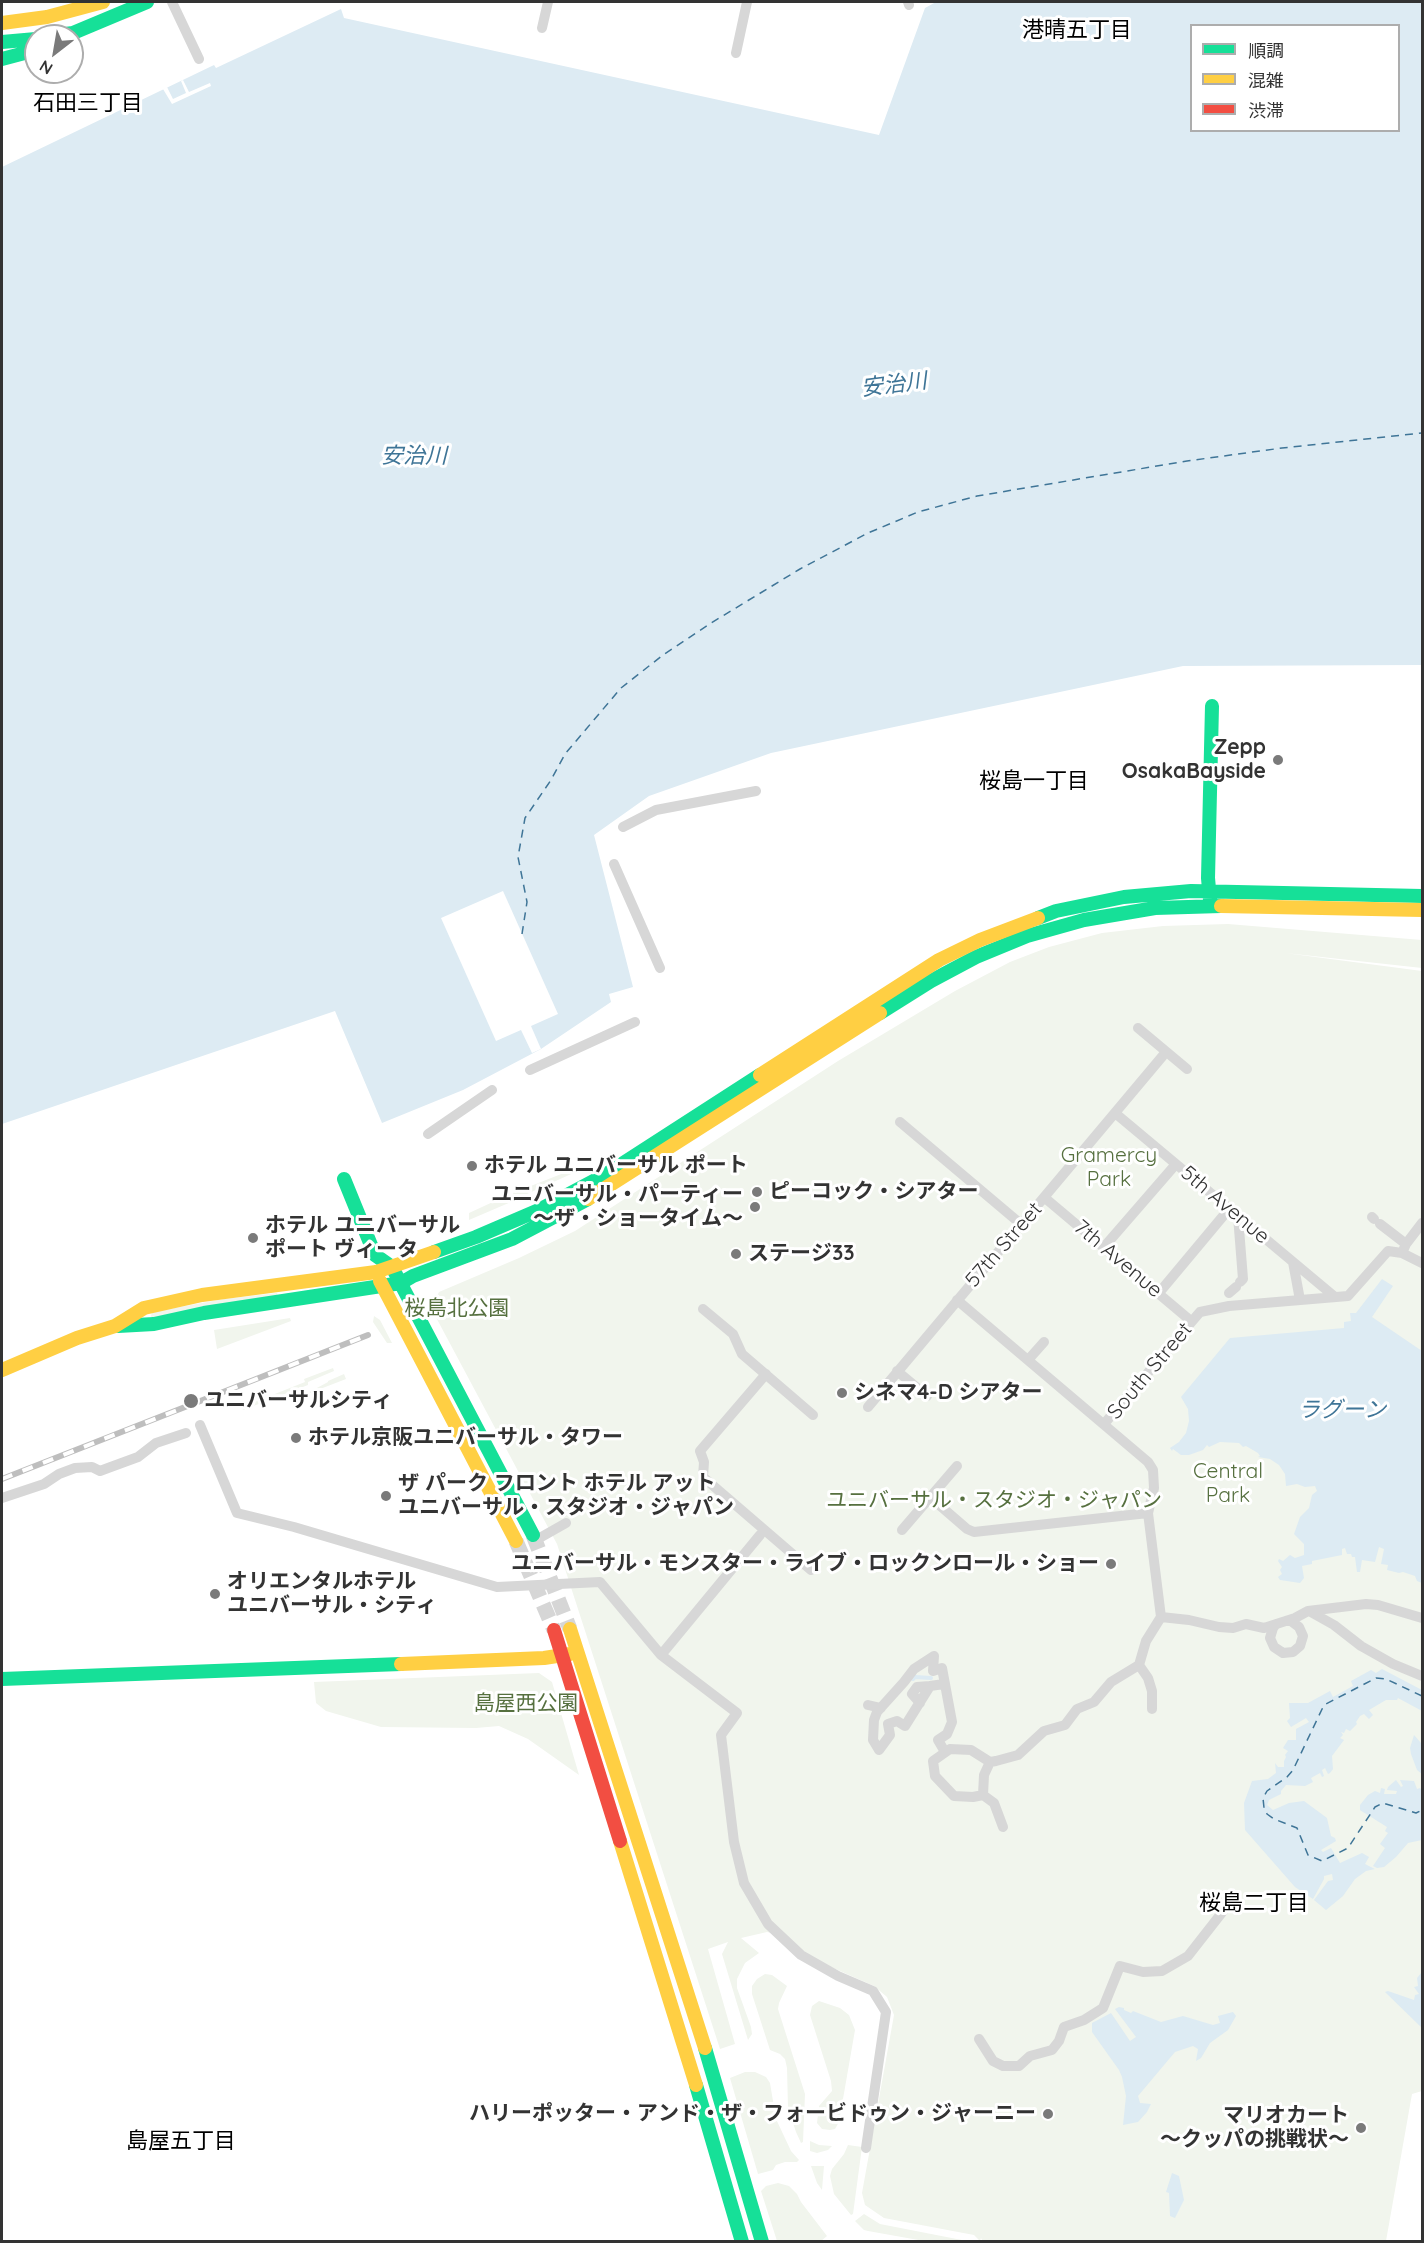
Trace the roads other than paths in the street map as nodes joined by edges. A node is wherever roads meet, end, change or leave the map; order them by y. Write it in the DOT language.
graph roads {
  1 [pos="103,2"];
  2 [pos="147,2"];
  3 [pos="172,2"];
  4 [pos="548,2"];
  5 [pos="747,2"];
  6 [pos="2,23"];
  7 [pos="84,28"];
  8 [pos="542,28"];
  9 [pos="24,40"];
  10 [pos="2,42"];
  11 [pos="24,53"];
  12 [pos="736,53"];
  13 [pos="2,59"];
  14 [pos="200,59"];
  15 [pos="1212,706"];
  16 [pos="756,791"];
  17 [pos="623,827"];
  18 [pos="614,864"];
  19 [pos="1210,891"];
  20 [pos="1422,896"];
  21 [pos="1210,906"];
  22 [pos="1422,910"];
  23 [pos="660,968"];
  24 [pos="635,1022"];
  25 [pos="1138,1028"];
  26 [pos="1166,1052"];
  27 [pos="1186,1069"];
  28 [pos="530,1070"];
  29 [pos="492,1090"];
  30 [pos="1115,1113"];
  31 [pos="900,1122"];
  32 [pos="428,1134"];
  33 [pos="1176,1164"];
  34 [pos="344,1179"];
  35 [pos="1045,1198"];
  36 [pos="1234,1213"];
  37 [pos="1375,1220"];
  38 [pos="1422,1223"];
  39 [pos="1022,1226"];
  40 [pos="1104,1247"];
  41 [pos="1404,1249"];
  42 [pos="375,1255"];
  43 [pos="1293,1262"];
  44 [pos="1422,1263"];
  45 [pos="392,1267"];
  46 [pos="376,1272"];
  47 [pos="401,1283"];
  48 [pos="384,1287"];
  49 [pos="1235,1288"];
  50 [pos="1158,1294"];
  51 [pos="1335,1297"];
  52 [pos="957,1300"];
  53 [pos="1300,1300"];
  54 [pos="703,1309"];
  55 [pos="1191,1322"];
  56 [pos="115,1326"];
  57 [pos="1044,1342"];
  58 [pos="1028,1360"];
  59 [pos="2,1370"];
  60 [pos="897,1371"];
  61 [pos="766,1374"];
  62 [pos="927,1396"];
  63 [pos="868,1407"];
  64 [pos="813,1414"];
  65 [pos="1104,1424"];
  66 [pos="200,1425"];
  67 [pos="186,1434"];
  68 [pos="957,1466"];
  69 [pos="930,1497"];
  70 [pos="2,1498"];
  71 [pos="1148,1513"];
  72 [pos="566,1523"];
  73 [pos="902,1530"];
  74 [pos="760,1535"];
  75 [pos="535,1537"];
  76 [pos="516,1541"];
  77 [pos="811,1570"];
  78 [pos="1308,1611"];
  79 [pos="1161,1617"];
  80 [pos="1422,1618"];
  81 [pos="570,1629"];
  82 [pos="554,1630"];
  83 [pos="579,1652"];
  84 [pos="661,1654"];
  85 [pos="562,1655"];
  86 [pos="1139,1665"];
  87 [pos="1422,1676"];
  88 [pos="2,1679"];
  89 [pos="944,1684"];
  90 [pos="868,1705"];
  91 [pos="881,1708"];
  92 [pos="1152,1709"];
  93 [pos="945,1752"];
  94 [pos="990,1762"];
  95 [pos="983,1795"];
  96 [pos="1003,1827"];
  97 [pos="1224,1910"];
  98 [pos="979,2039"];
  99 [pos="866,2148"];
  100 [pos="742,2241"];
  101 [pos="762,2241"];
  1 -- 6 [label="main road"];
  2 -- 7 [label="main road"];
  3 -- 14 [label="street"];
  4 -- 8 [label="street"];
  5 -- 12 [label="street"];
  9 -- 10 [label="main road"];
  11 -- 13 [label="main road"];
  15 -- 19 [label="main road"];
  16 -- 17 [label="street"];
  18 -- 23 [label="street"];
  19 -- 20 [label="main road"];
  19 -- 21 [label="main road"];
  19 -- 45 [label="main road"];
  21 -- 22 [label="main road"];
  21 -- 47 [label="main road"];
  24 -- 28 [label="street"];
  25 -- 26 [label="street"];
  26 -- 27 [label="street"];
  26 -- 30 [label="street, 57th Street"];
  29 -- 32 [label="street"];
  30 -- 33 [label="street, 5th Avenue"];
  30 -- 35 [label="street, 57th Street"];
  31 -- 39 [label="street"];
  33 -- 36 [label="street, 5th Avenue"];
  33 -- 40 [label="street"];
  34 -- 42 [label="main road"];
  35 -- 39 [label="street, 57th Street"];
  35 -- 40 [label="street, 7th Avenue"];
  36 -- 43 [label="street, 5th Avenue"];
  36 -- 49 [label="street"];
  36 -- 50 [label="street"];
  37 -- 41 [label="street"];
  38 -- 41 [label="street"];
  39 -- 52 [label="street, 57th Street"];
  40 -- 50 [label="street, 7th Avenue"];
  41 -- 44 [label="street"];
  41 -- 51 [label="street"];
  42 -- 45 [label="main road"];
  42 -- 46 [label="main road"];
  43 -- 51 [label="street, 5th Avenue"];
  43 -- 53 [label="street"];
  45 -- 46 [label="main road"];
  45 -- 47 [label="main road"];
  46 -- 48 [label="main road"];
  46 -- 56 [label="main road"];
  47 -- 48 [label="main road"];
  47 -- 75 [label="main road"];
  48 -- 56 [label="main road"];
  48 -- 76 [label="main road"];
  50 -- 55 [label="street, 7th Avenue"];
  51 -- 53 [label="street, South Street"];
  52 -- 58 [label="street"];
  52 -- 60 [label="street, 57th Street"];
  53 -- 55 [label="street, South Street"];
  54 -- 61 [label="street"];
  55 -- 65 [label="street, South Street"];
  56 -- 59 [label="main road"];
  57 -- 58 [label="street"];
  58 -- 65 [label="street"];
  60 -- 62 [label="street"];
  60 -- 63 [label="street, 57th Street"];
  61 -- 64 [label="street"];
  61 -- 77 [label="street"];
  65 -- 71 [label="street, South Street"];
  66 -- 84 [label="street"];
  67 -- 70 [label="street"];
  68 -- 69 [label="street"];
  69 -- 71 [label="street"];
  69 -- 73 [label="street"];
  71 -- 79 [label="street, South Street"];
  72 -- 75 [label="street"];
  74 -- 84 [label="street"];
  78 -- 79 [label="street"];
  78 -- 80 [label="street"];
  78 -- 87 [label="street"];
  79 -- 86 [label="street"];
  81 -- 83 [label="main road"];
  82 -- 85 [label="main road"];
  83 -- 85 [label="main road"];
  83 -- 101 [label="main road"];
  84 -- 99 [label="street"];
  85 -- 88 [label="main road"];
  85 -- 100 [label="main road"];
  86 -- 92 [label="street"];
  86 -- 94 [label="street"];
  89 -- 91 [label="street"];
  89 -- 91 [label="street"];
  89 -- 93 [label="street"];
  90 -- 91 [label="street"];
  93 -- 94 [label="street"];
  93 -- 95 [label="street"];
  94 -- 95 [label="street"];
  95 -- 96 [label="street"];
  97 -- 98 [label="street"];
}
